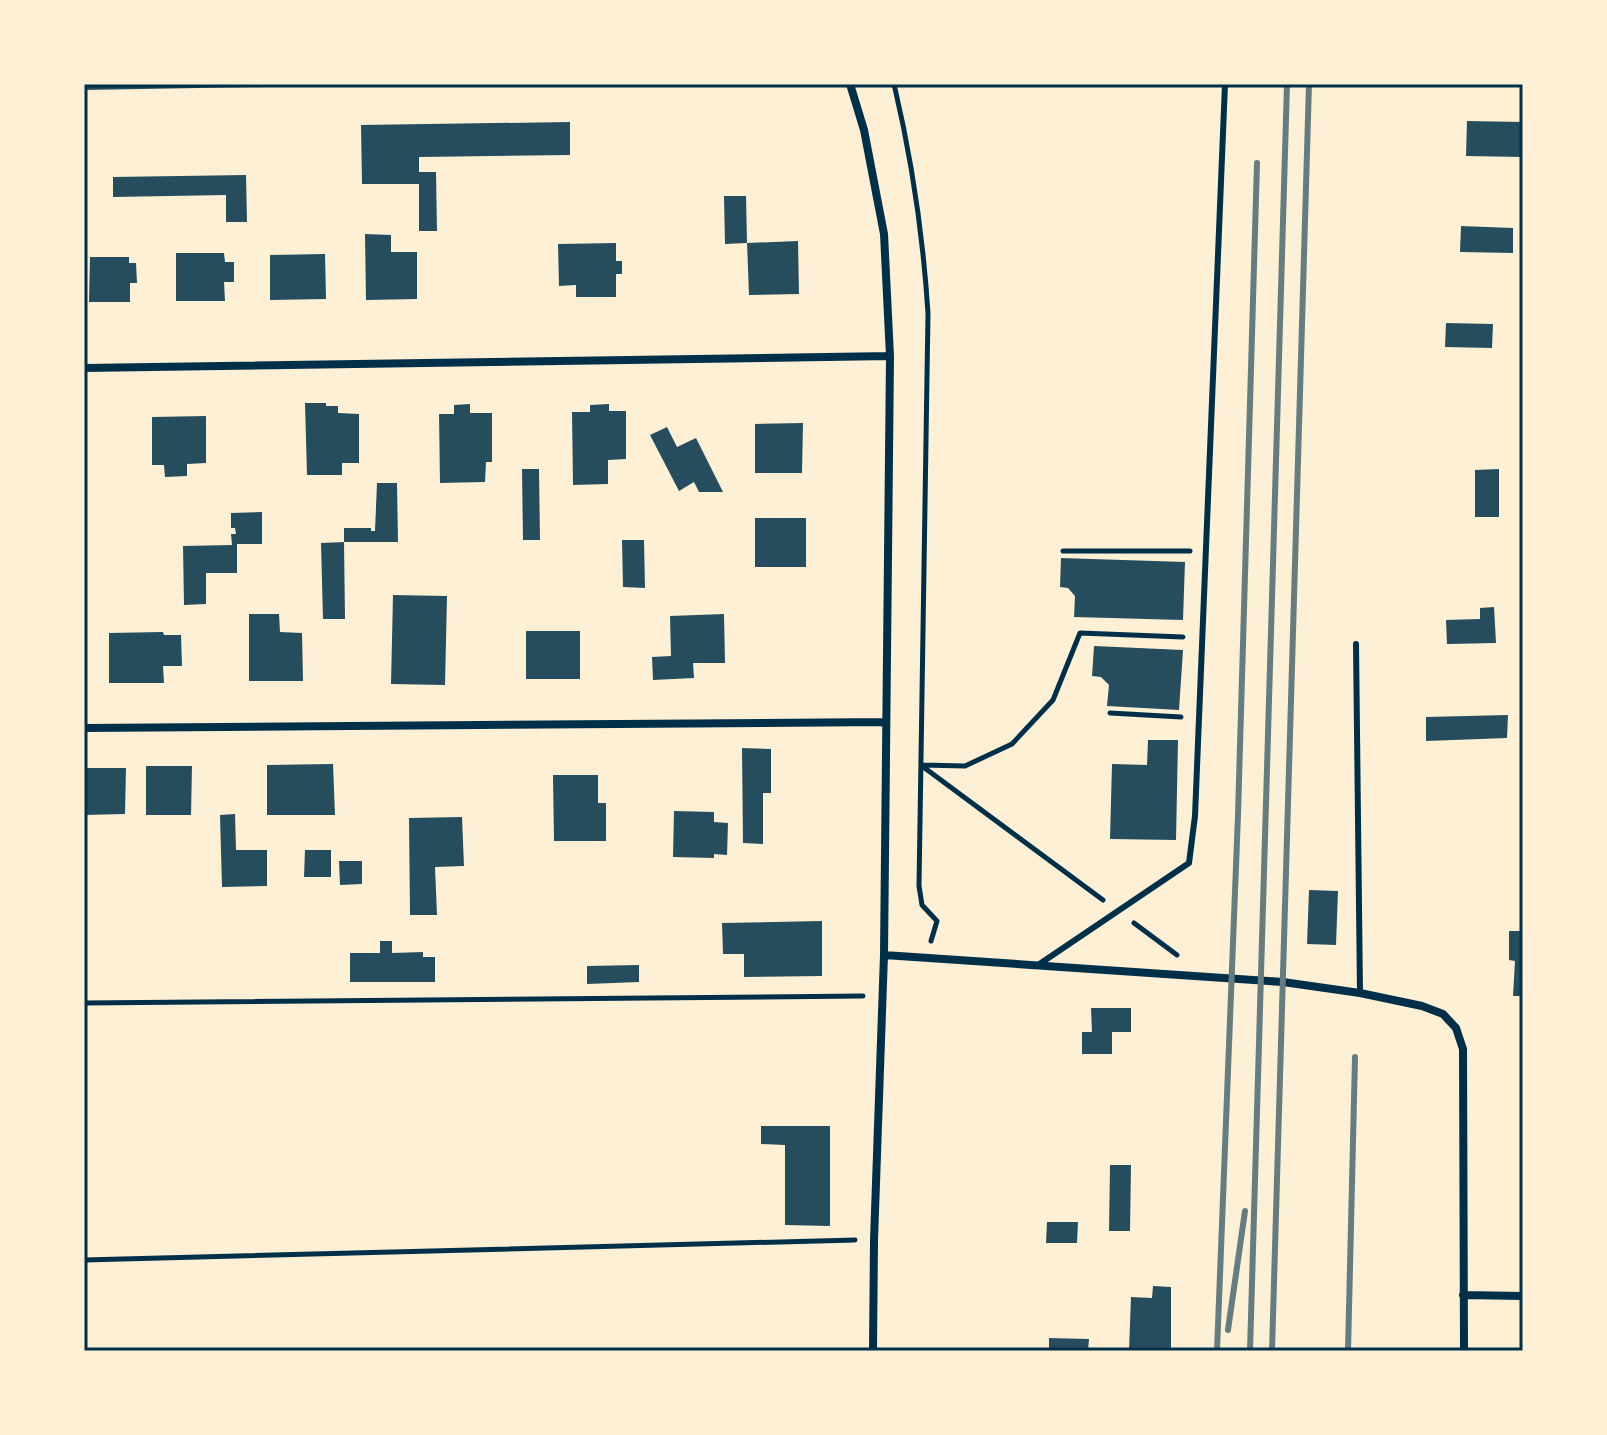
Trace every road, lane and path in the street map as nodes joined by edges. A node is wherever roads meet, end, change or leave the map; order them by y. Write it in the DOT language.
graph roads {
  1 [pos="850,84"];
  2 [pos="894,84"];
  3 [pos="1225,84"];
  4 [pos="890,356"];
  5 [pos="84,368"];
  6 [pos="1063,551"];
  7 [pos="1207,552"];
  8 [pos="1203,638"];
  9 [pos="1356,644"];
  10 [pos="1110,713"];
  11 [pos="1199,718"];
  12 [pos="886,722"];
  13 [pos="84,728"];
  14 [pos="921,765"];
  15 [pos="1119,912"];
  16 [pos="884,955"];
  17 [pos="926,958"];
  18 [pos="1038,965"];
  19 [pos="1206,977"];
  20 [pos="1360,993"];
  21 [pos="883,998"];
  22 [pos="84,1003"];
  23 [pos="874,1240"];
  24 [pos="84,1260"];
  25 [pos="1463,1295"];
  26 [pos="1523,1296"];
  27 [pos="873,1351"];
  28 [pos="1464,1351"];
  1 -- 4 [label="street"];
  2 -- 14 [label="path"];
  3 -- 7 [label="lane"];
  4 -- 5 [label="street"];
  4 -- 12 [label="street"];
  6 -- 7 [label="path"];
  7 -- 8 [label="lane"];
  8 -- 11 [label="lane"];
  8 -- 14 [label="path"];
  9 -- 20 [label="lane"];
  10 -- 11 [label="path"];
  11 -- 15 [label="lane"];
  12 -- 13 [label="street"];
  12 -- 16 [label="street"];
  14 -- 15 [label="path"];
  14 -- 17 [label="path"];
  15 -- 18 [label="lane"];
  15 -- 19 [label="path"];
  16 -- 17 [label="street"];
  16 -- 21 [label="street"];
  17 -- 18 [label="street"];
  18 -- 19 [label="street"];
  19 -- 20 [label="street"];
  20 -- 25 [label="street"];
  21 -- 22 [label="path"];
  21 -- 23 [label="street"];
  23 -- 24 [label="path"];
  23 -- 27 [label="street"];
  25 -- 26 [label="street"];
  25 -- 28 [label="street"];
}
